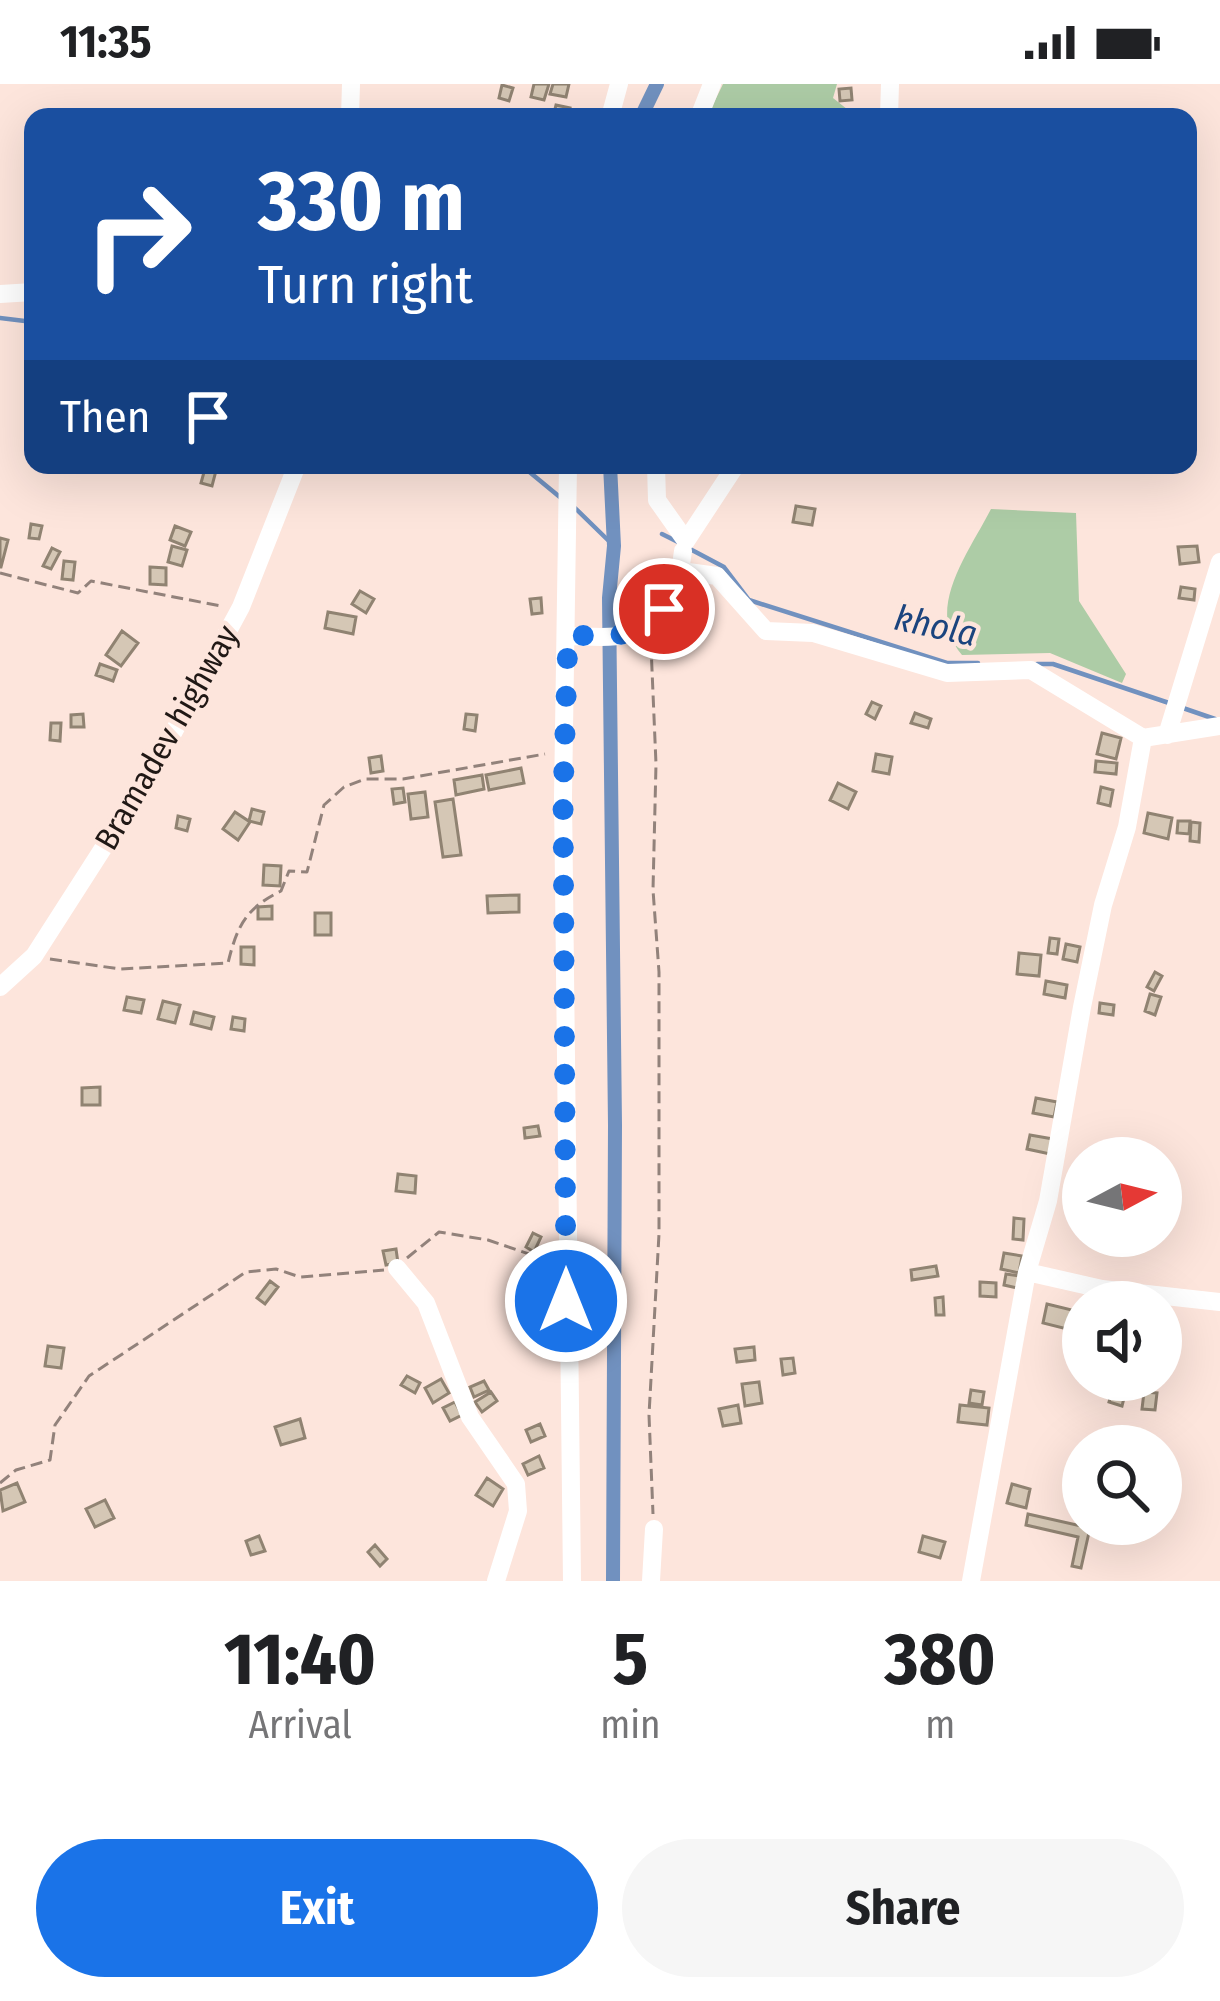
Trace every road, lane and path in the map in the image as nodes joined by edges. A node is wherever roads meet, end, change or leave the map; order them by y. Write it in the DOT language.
graph roads {
  1 [pos="293,474"];
  2 [pos="568,474"];
  3 [pos="656,474"];
  4 [pos="730,474"];
  5 [pos="1220,562"];
  6 [pos="0,573"];
  7 [pos="241,607"];
  8 [pos="630,634"];
  9 [pos="568,636"];
  10 [pos="1220,727"];
  11 [pos="1167,735"];
  12 [pos="1143,738"];
  13 [pos="565,750"];
  14 [pos="34,956"];
  15 [pos="0,987"];
  16 [pos="566,1258"];
  17 [pos="398,1268"];
  18 [pos="1027,1272"];
  19 [pos="1220,1302"];
  20 [pos="0,1484"];
  21 [pos="654,1529"];
  22 [pos="496,1581"];
  23 [pos="572,1581"];
  24 [pos="651,1581"];
  25 [pos="971,1581"];
  1 -- 7 [label="street, Bramadev highway"];
  2 -- 9 [label="street"];
  3 -- 4 [label="street"];
  5 -- 11 [label="street"];
  6 -- 7 [label="path"];
  7 -- 14 [label="street, Bramadev highway"];
  8 -- 9 [label="street"];
  8 -- 12 [label="street"];
  8 -- 21 [label="path"];
  9 -- 13 [label="street"];
  10 -- 11 [label="street"];
  11 -- 12 [label="street"];
  12 -- 18 [label="street"];
  13 -- 14 [label="path"];
  13 -- 16 [label="street"];
  14 -- 15 [label="street, Bramadev highway"];
  16 -- 17 [label="path"];
  16 -- 23 [label="street"];
  17 -- 20 [label="path"];
  17 -- 22 [label="street"];
  18 -- 19 [label="street"];
  18 -- 25 [label="street"];
  21 -- 24 [label="street"];
}
